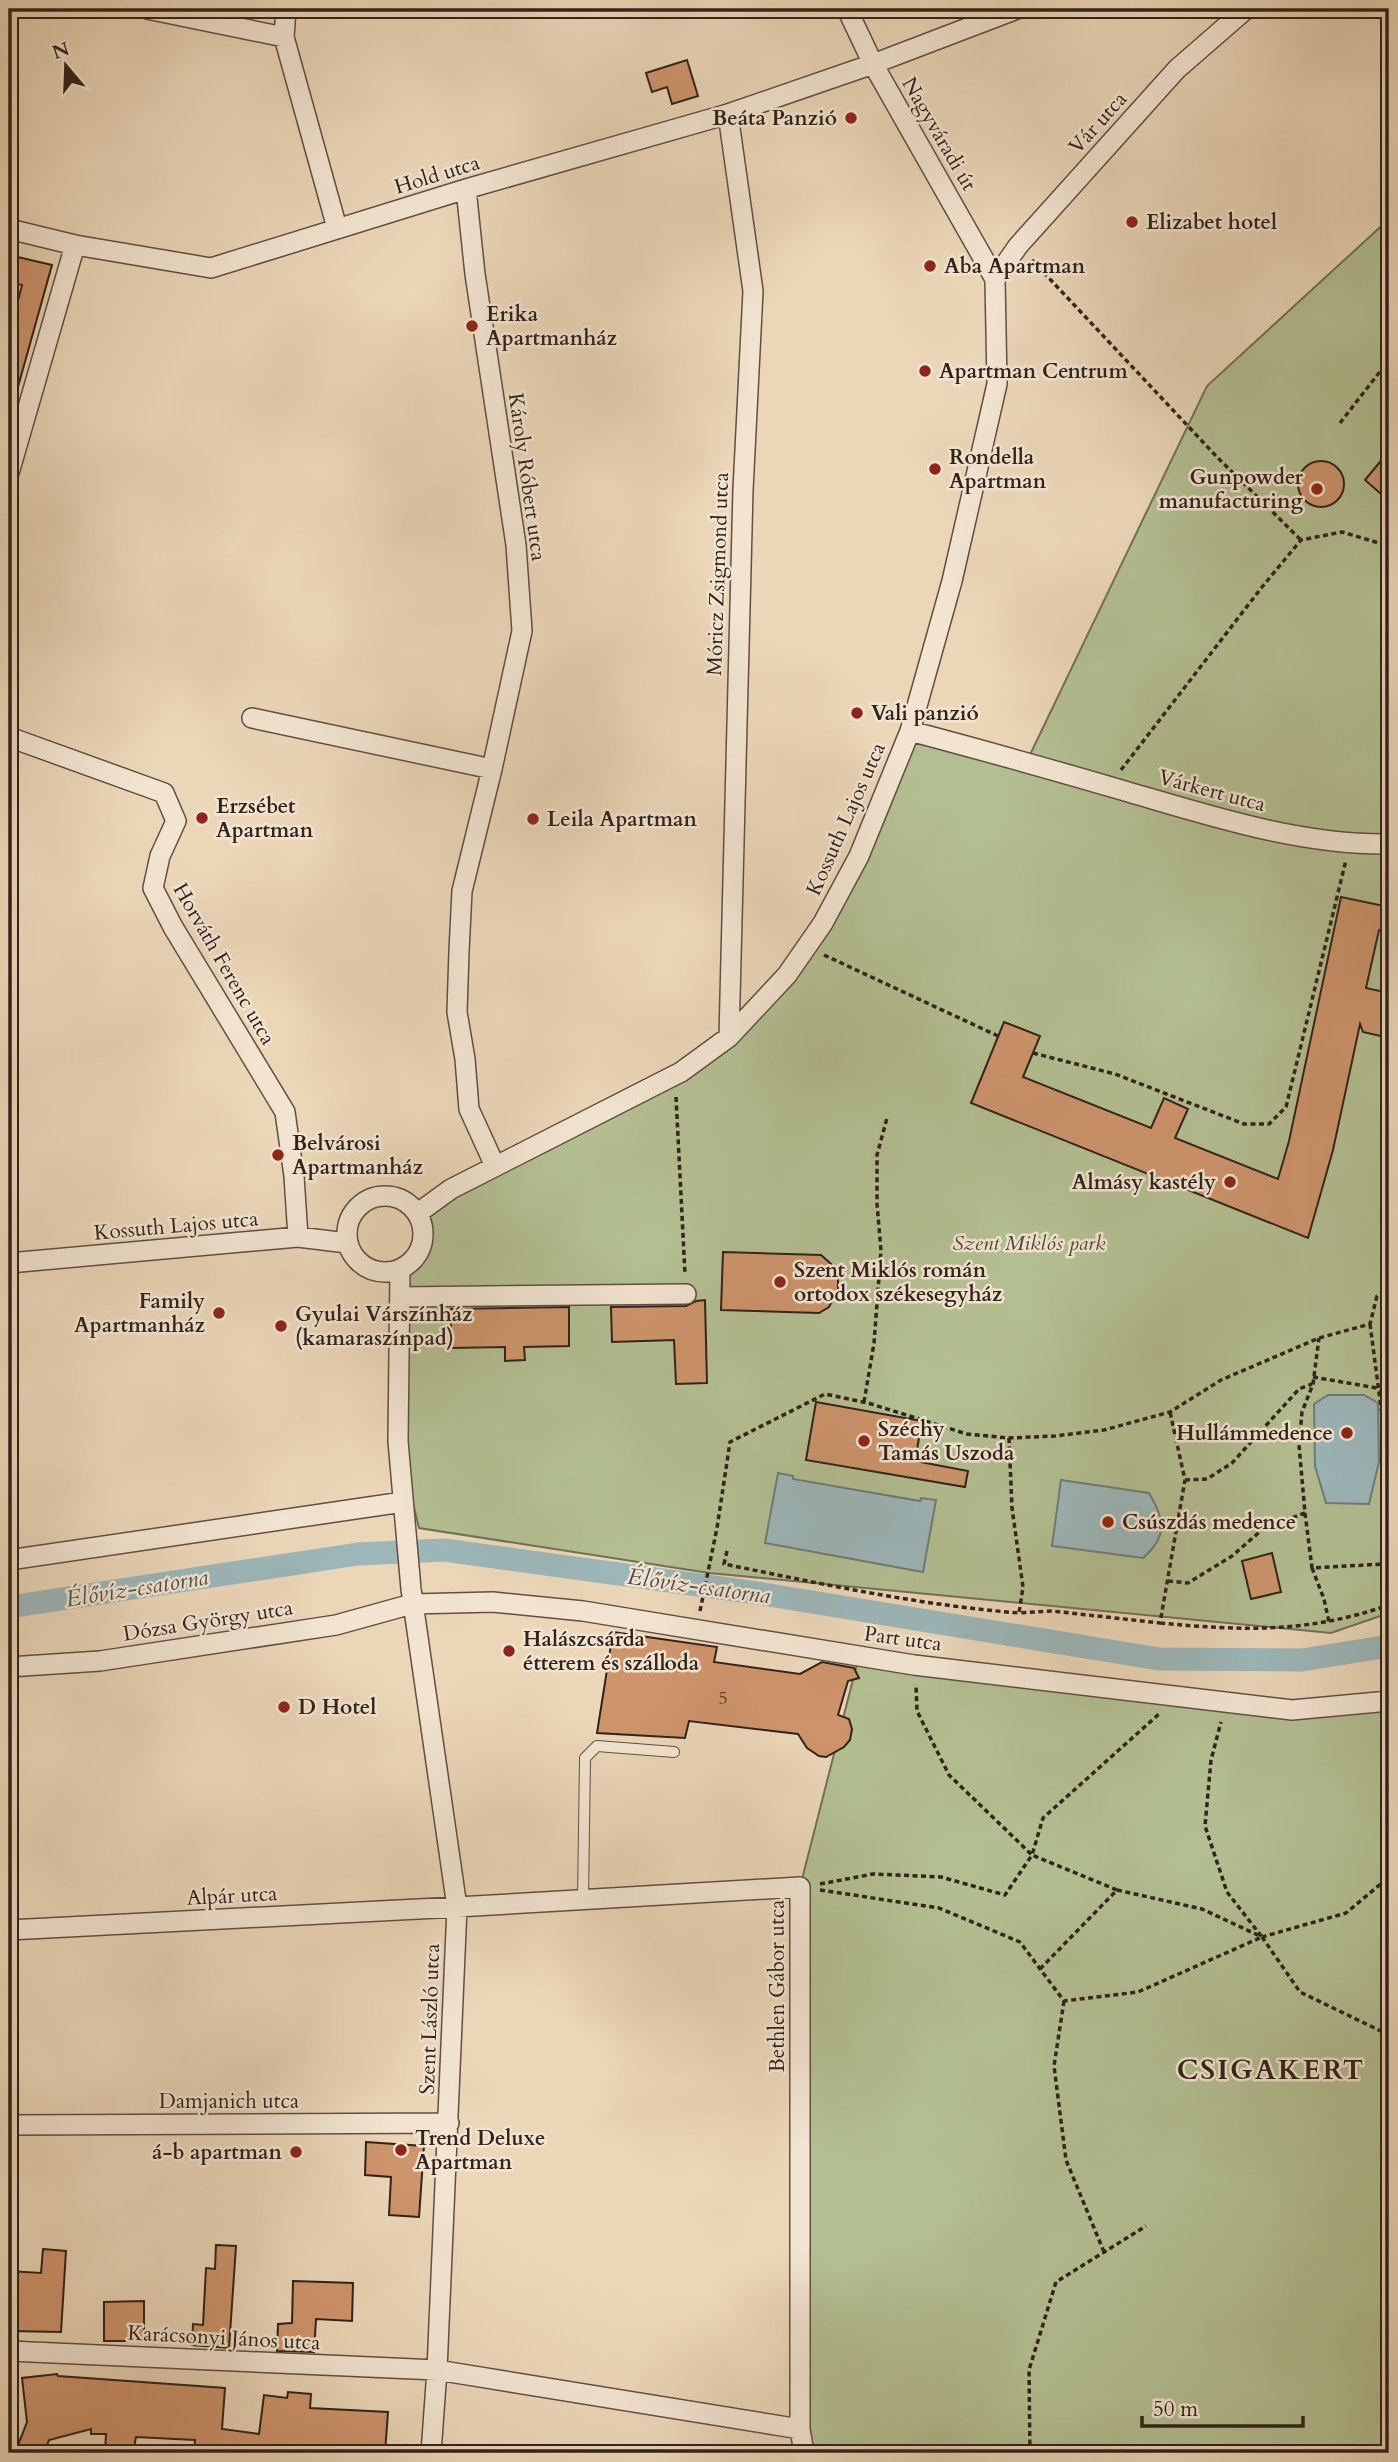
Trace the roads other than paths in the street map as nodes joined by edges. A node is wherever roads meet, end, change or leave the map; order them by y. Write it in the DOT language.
graph roads {
  1 [pos="147,9"];
  2 [pos="286,9"];
  3 [pos="847,9"];
  4 [pos="1017,9"];
  5 [pos="1246,9"];
  6 [pos="284,37"];
  7 [pos="873,64"];
  8 [pos="728,114"];
  9 [pos="466,189"];
  10 [pos="337,228"];
  11 [pos="9,229"];
  12 [pos="75,245"];
  13 [pos="995,279"];
  14 [pos="9,473"];
  15 [pos="252,719"];
  16 [pos="910,730"];
  17 [pos="9,737"];
  18 [pos="492,769"];
  19 [pos="1389,844"];
  20 [pos="729,1037"];
  21 [pos="495,1166"];
  22 [pos="418,1213"];
  23 [pos="298,1237"];
  24 [pos="347,1243"];
  25 [pos="9,1263"];
  26 [pos="400,1270"];
  27 [pos="686,1294"];
  28 [pos="400,1297"];
  29 [pos="404,1506"];
  30 [pos="9,1560"];
  31 [pos="412,1597"];
  32 [pos="9,1667"];
  33 [pos="1389,1700"];
  34 [pos="674,1752"];
  35 [pos="583,1900"];
  36 [pos="457,1908"];
  37 [pos="9,1930"];
  38 [pos="449,2123"];
  39 [pos="9,2125"];
  40 [pos="9,2351"];
  41 [pos="438,2370"];
  42 [pos="800,2429"];
  43 [pos="431,2453"];
  44 [pos="804,2453"];
  1 -- 6 [label="street"];
  2 -- 6 [label="street"];
  3 -- 7 [label="street, Nagyváradi út"];
  4 -- 7 [label="street, Hold utca"];
  5 -- 13 [label="street, Vár utca"];
  6 -- 10 [label="street"];
  7 -- 8 [label="street, Hold utca"];
  7 -- 13 [label="street, Nagyváradi út"];
  8 -- 9 [label="street, Hold utca"];
  8 -- 20 [label="street, Móricz Zsigmond utca"];
  9 -- 10 [label="street, Hold utca"];
  9 -- 18 [label="street, Károly Róbert utca"];
  10 -- 12 [label="street, Hold utca"];
  11 -- 12 [label="street, Hold utca"];
  12 -- 14 [label="street"];
  13 -- 16 [label="street, Kossuth Lajos utca"];
  15 -- 18 [label="street"];
  16 -- 19 [label="street, Várkert utca"];
  16 -- 20 [label="street, Kossuth Lajos utca"];
  17 -- 23 [label="street, Horváth Ferenc utca"];
  18 -- 21 [label="street, Károly Róbert utca"];
  20 -- 21 [label="street, Kossuth Lajos utca"];
  21 -- 22 [label="street, Kossuth Lajos utca"];
  22 -- 24 [label="street"];
  22 -- 26 [label="street"];
  23 -- 24 [label="street, Kossuth Lajos utca"];
  23 -- 25 [label="street, Kossuth Lajos utca"];
  24 -- 26 [label="street"];
  26 -- 28 [label="street"];
  27 -- 28 [label="street"];
  28 -- 29 [label="street"];
  29 -- 30 [label="street"];
  29 -- 31 [label="street, Szent László utca"];
  31 -- 32 [label="street, Dózsa György utca"];
  31 -- 33 [label="street, Part utca"];
  31 -- 36 [label="street, Szent László utca"];
  34 -- 35 [label="lane"];
  35 -- 36 [label="street, Bethlen Gábor utca"];
  35 -- 42 [label="street, Bethlen Gábor utca"];
  36 -- 37 [label="street, Alpár utca"];
  36 -- 38 [label="street, Szent László utca"];
  38 -- 39 [label="street, Damjanich utca"];
  38 -- 41 [label="street, Szent László utca"];
  40 -- 41 [label="street, Karácsonyi János utca"];
  41 -- 42 [label="street"];
  41 -- 43 [label="street, Szent László utca"];
  42 -- 44 [label="street, Bethlen Gábor utca"];
}
